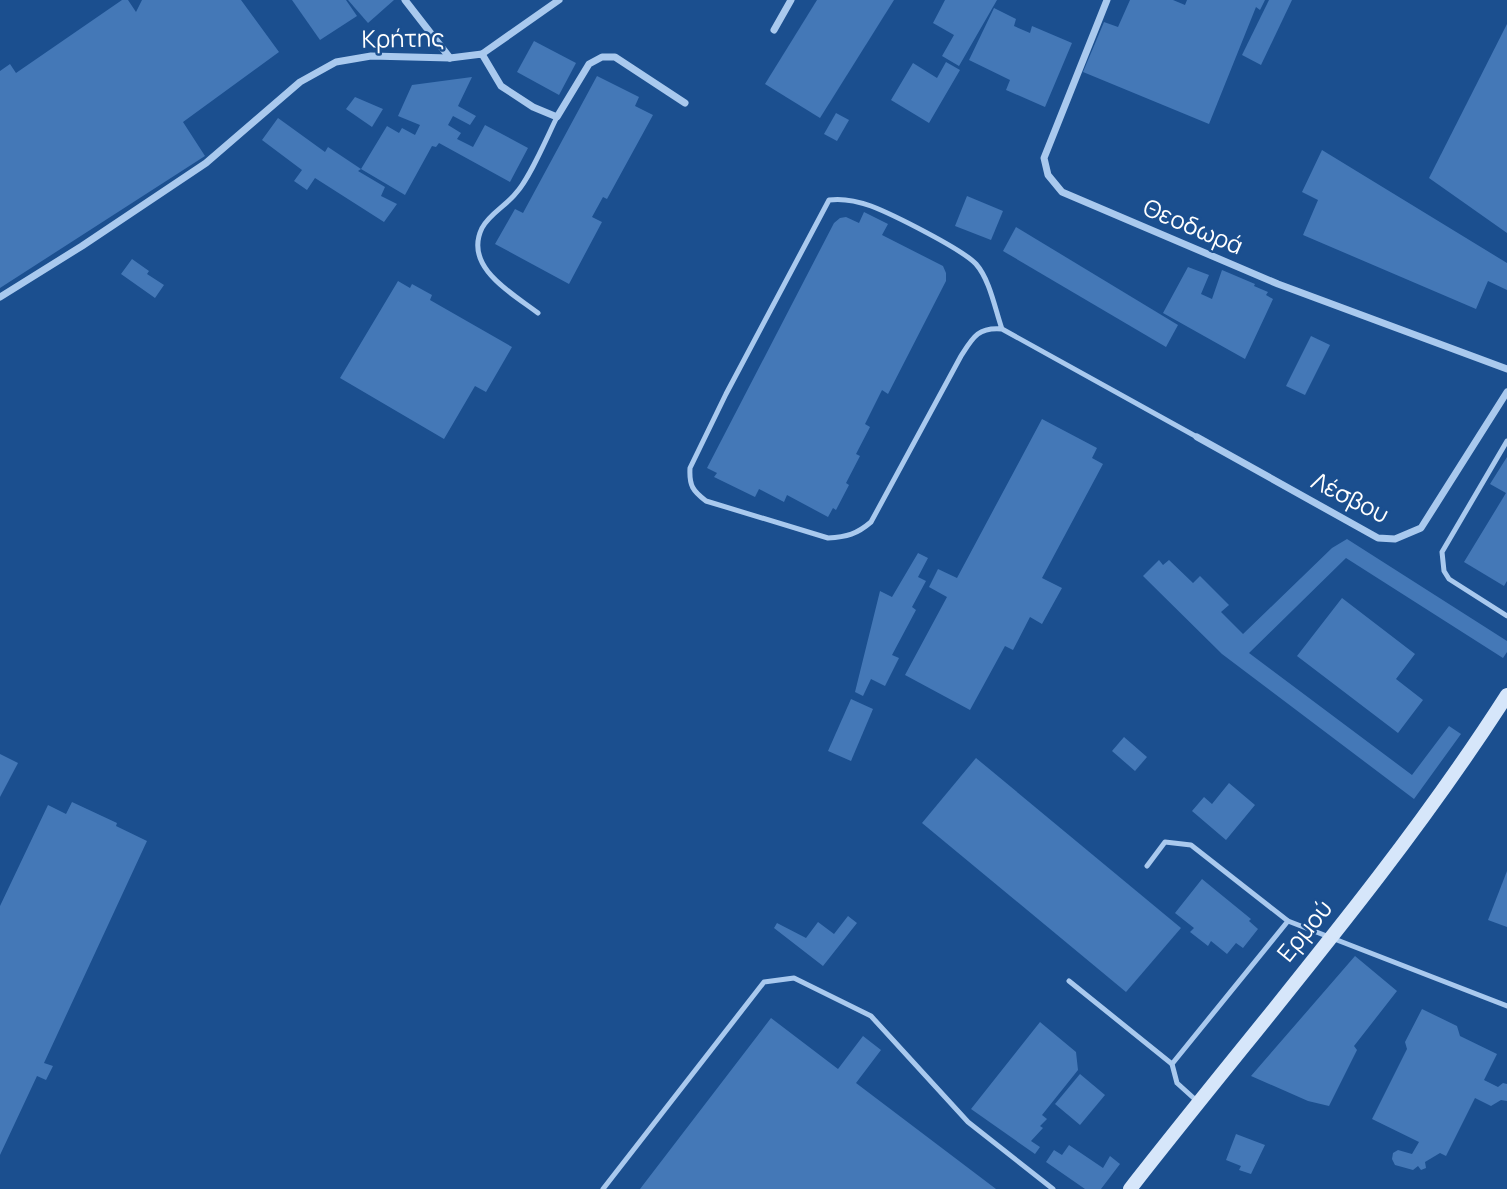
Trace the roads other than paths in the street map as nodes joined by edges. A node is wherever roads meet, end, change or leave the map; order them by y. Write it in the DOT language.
graph roads {
  1 [pos="405,0"];
  2 [pos="559,0"];
  3 [pos="791,0"];
  4 [pos="1107,0"];
  5 [pos="774,30"];
  6 [pos="482,54"];
  7 [pos="450,58"];
  8 [pos="685,103"];
  9 [pos="557,117"];
  10 [pos="0,297"];
  11 [pos="538,313"];
  12 [pos="1002,329"];
  13 [pos="1507,369"];
  14 [pos="1507,392"];
  15 [pos="1197,437"];
  16 [pos="1507,441"];
  17 [pos="1506,614"];
  18 [pos="1507,695"];
  19 [pos="1147,866"];
  20 [pos="1288,921"];
  21 [pos="1329,937"];
  22 [pos="1069,981"];
  23 [pos="1507,1006"];
  24 [pos="1172,1064"];
  25 [pos="1198,1102"];
  26 [pos="603,1189"];
  27 [pos="1053,1189"];
  28 [pos="1130,1189"];
  1 -- 7 [label="street"];
  2 -- 6 [label="street"];
  3 -- 5 [label="street"];
  4 -- 13 [label="street, Θεοδωρά"];
  6 -- 7 [label="street, Κρήτης"];
  6 -- 9 [label="street"];
  7 -- 10 [label="street, Κρήτης"];
  8 -- 9 [label="street"];
  9 -- 11 [label="lane"];
  12 -- 12 [label="lane"];
  12 -- 15 [label="lane"];
  14 -- 15 [label="street, Λέσβου"];
  16 -- 17 [label="lane"];
  18 -- 21 [label="street, Ερμού"];
  19 -- 20 [label="lane"];
  20 -- 21 [label="lane"];
  20 -- 24 [label="lane"];
  21 -- 23 [label="lane"];
  21 -- 25 [label="street, Ερμού"];
  22 -- 24 [label="lane"];
  24 -- 25 [label="lane"];
  25 -- 28 [label="street, Ερμού"];
  26 -- 27 [label="lane"];
}
